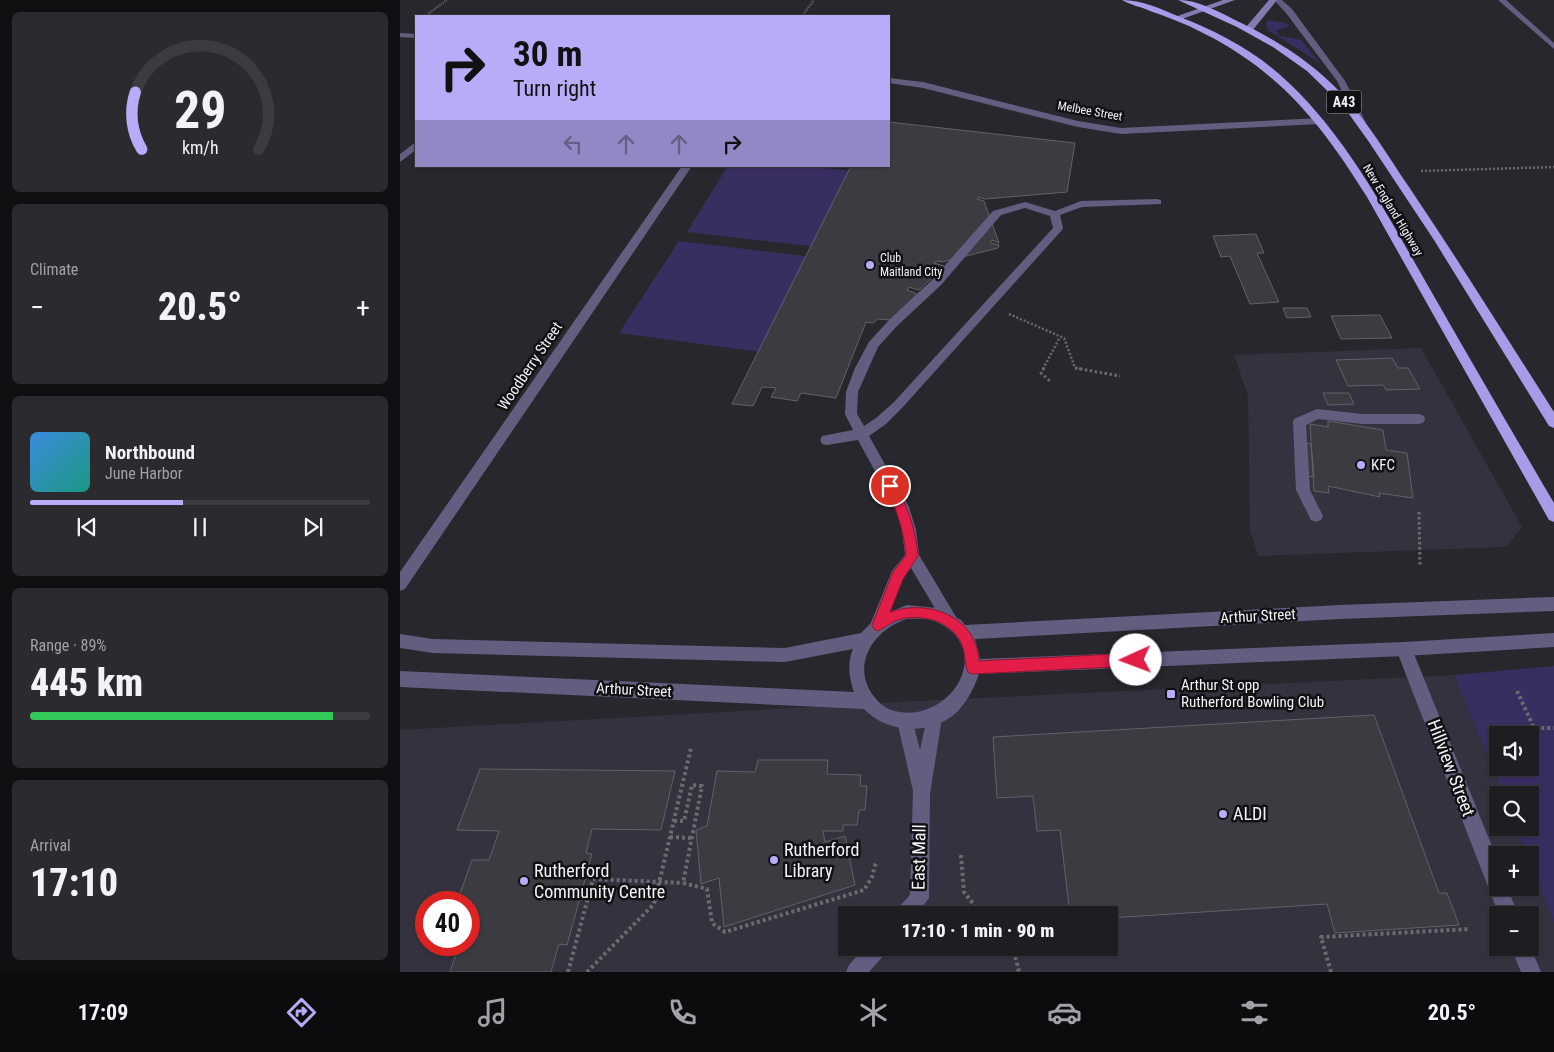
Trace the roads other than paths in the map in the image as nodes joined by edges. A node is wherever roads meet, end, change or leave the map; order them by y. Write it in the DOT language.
graph roads {
  1 [pos="1126,0"];
  2 [pos="1182,0"];
  3 [pos="1231,0"];
  4 [pos="1274,0"];
  5 [pos="1278,0"];
  6 [pos="1502,0"];
  7 [pos="1205,8"];
  8 [pos="1176,18"];
  9 [pos="1249,29"];
  10 [pos="400,35"];
  11 [pos="415,36"];
  12 [pos="1554,47"];
  13 [pos="890,80"];
  14 [pos="1320,121"];
  15 [pos="1362,125"];
  16 [pos="415,146"];
  17 [pos="400,159"];
  18 [pos="686,167"];
  19 [pos="1157,202"];
  20 [pos="1055,214"];
  21 [pos="1419,418"];
  22 [pos="1554,423"];
  23 [pos="861,434"];
  24 [pos="826,440"];
  25 [pos="1316,516"];
  26 [pos="1554,516"];
  27 [pos="912,556"];
  28 [pos="400,584"];
  29 [pos="1554,604"];
  30 [pos="878,625"];
  31 [pos="956,627"];
  32 [pos="865,639"];
  33 [pos="1554,640"];
  34 [pos="400,641"];
  35 [pos="1404,649"];
  36 [pos="972,667"];
  37 [pos="400,679"];
  38 [pos="867,701"];
  39 [pos="934,718"];
  40 [pos="905,721"];
  41 [pos="921,794"];
  42 [pos="1489,864"];
  43 [pos="912,906"];
  44 [pos="870,956"];
  45 [pos="1525,956"];
  46 [pos="856,972"];
  47 [pos="1531,972"];
  1 -- 8 [label="highway, New England Highway / A43"];
  2 -- 7 [label="highway, New England Highway / A43"];
  3 -- 7 [label="main road"];
  4 -- 9 [label="main road"];
  5 -- 15 [label="street"];
  6 -- 12 [label="street"];
  7 -- 8 [label="main road"];
  7 -- 9 [label="highway, New England Highway / A43"];
  8 -- 14 [label="highway, New England Highway / A43"];
  9 -- 15 [label="highway, New England Highway / A43"];
  10 -- 11 [label="street"];
  13 -- 14 [label="street, Melbee Street"];
  14 -- 26 [label="highway, New England Highway / A43"];
  15 -- 22 [label="highway, New England Highway / A43"];
  16 -- 17 [label="street"];
  18 -- 28 [label="street, Woodberry Street"];
  19 -- 20 [label="street"];
  20 -- 23 [label="street"];
  20 -- 23 [label="street"];
  21 -- 25 [label="street"];
  23 -- 24 [label="street"];
  23 -- 27 [label="street"];
  27 -- 30 [label="street"];
  27 -- 31 [label="street"];
  29 -- 31 [label="street, Arthur Street"];
  30 -- 31 [label="street"];
  30 -- 32 [label="street"];
  31 -- 36 [label="street"];
  32 -- 34 [label="street"];
  32 -- 38 [label="street"];
  33 -- 35 [label="street"];
  35 -- 36 [label="street"];
  35 -- 42 [label="street, Hillview Street"];
  36 -- 39 [label="street"];
  37 -- 38 [label="street, Arthur Street"];
  38 -- 40 [label="street"];
  39 -- 40 [label="street"];
  39 -- 41 [label="street, East Mall"];
  40 -- 41 [label="street, East Mall"];
  41 -- 43 [label="street, East Mall"];
  44 -- 46 [label="street"];
  45 -- 47 [label="street"];
}
